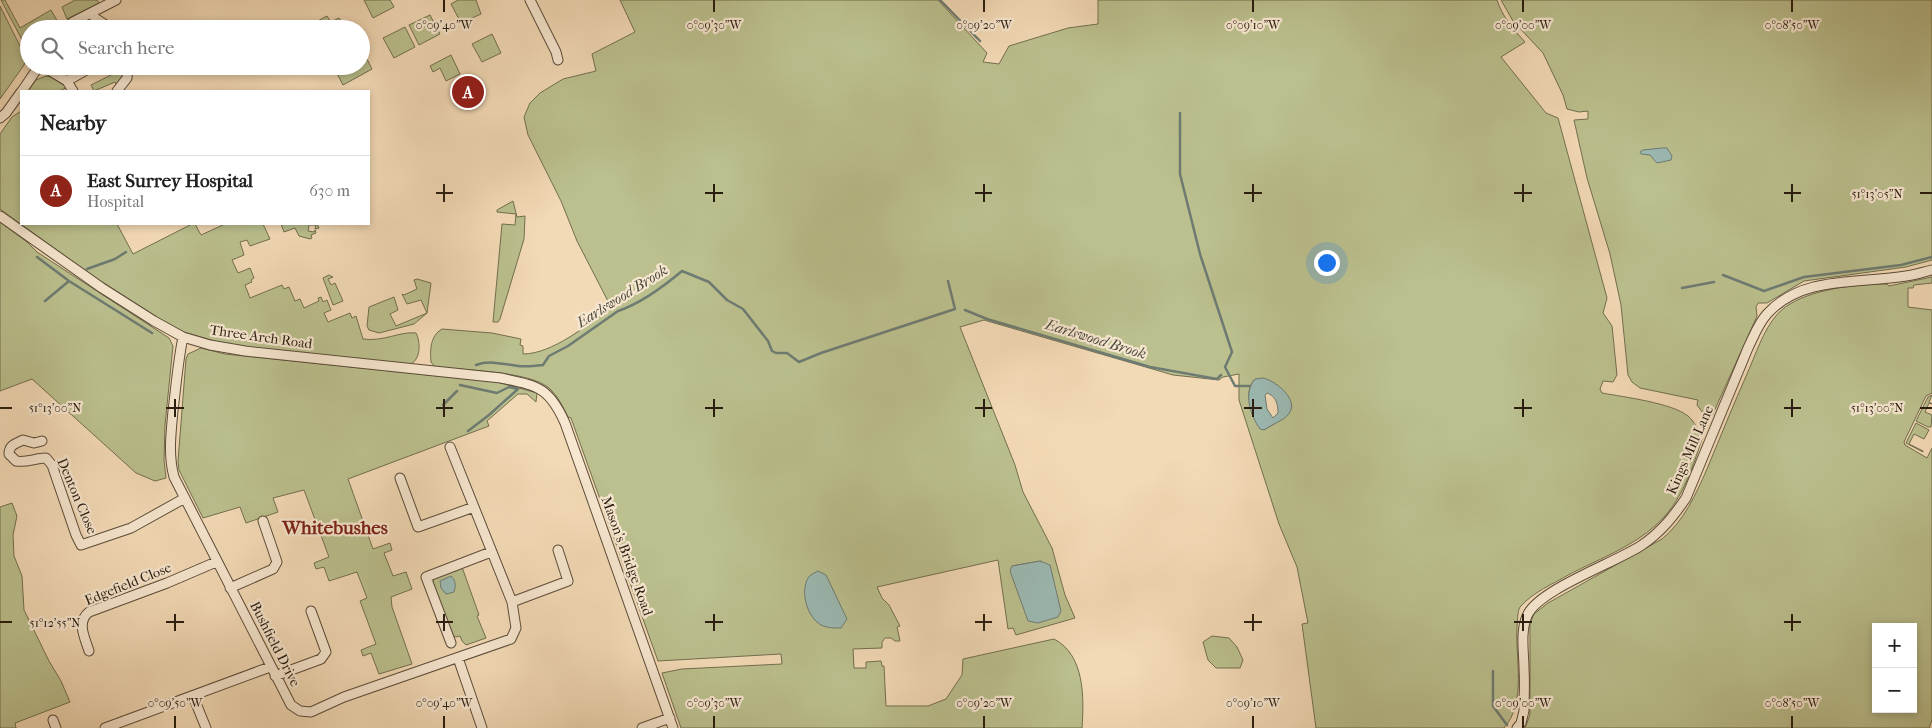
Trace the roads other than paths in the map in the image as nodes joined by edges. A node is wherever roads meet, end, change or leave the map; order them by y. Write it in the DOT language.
graph roads {
  1 [pos="116,0"];
  2 [pos="530,0"];
  3 [pos="91,13"];
  4 [pos="77,20"];
  5 [pos="98,20"];
  6 [pos="558,60"];
  7 [pos="34,75"];
  8 [pos="57,75"];
  9 [pos="77,75"];
  10 [pos="128,75"];
  11 [pos="67,81"];
  12 [pos="23,90"];
  13 [pos="72,90"];
  14 [pos="118,90"];
  15 [pos="20,95"];
  16 [pos="0,118"];
  17 [pos="0,216"];
  18 [pos="1932,270"];
  19 [pos="183,337"];
  20 [pos="550,396"];
  21 [pos="42,441"];
  22 [pos="450,447"];
  23 [pos="400,478"];
  24 [pos="185,498"];
  25 [pos="474,507"];
  26 [pos="263,521"];
  27 [pos="558,550"];
  28 [pos="491,552"];
  29 [pos="216,562"];
  30 [pos="230,588"];
  31 [pos="512,602"];
  32 [pos="311,611"];
  33 [pos="451,643"];
  34 [pos="89,651"];
  35 [pos="458,658"];
  36 [pos="270,667"];
  37 [pos="275,676"];
  38 [pos="193,696"];
  39 [pos="670,718"];
  40 [pos="105,728"];
  41 [pos="206,728"];
  42 [pos="482,728"];
  43 [pos="642,728"];
  44 [pos="674,728"];
  45 [pos="1518,728"];
  1 -- 3 [label="street"];
  2 -- 6 [label="street"];
  3 -- 4 [label="street"];
  3 -- 5 [label="street"];
  7 -- 12 [label="street"];
  8 -- 11 [label="street"];
  9 -- 11 [label="street"];
  10 -- 14 [label="street"];
  11 -- 13 [label="street"];
  15 -- 16 [label="street"];
  17 -- 19 [label="street, Three Arch Road"];
  18 -- 45 [label="street, Kings Mill Lane"];
  19 -- 20 [label="street, Three Arch Road"];
  19 -- 24 [label="street, Bushfield Drive"];
  20 -- 39 [label="street, Mason's Bridge Road"];
  21 -- 24 [label="street, Denton Close"];
  22 -- 25 [label="street, Bushfield Drive"];
  23 -- 25 [label="street"];
  24 -- 29 [label="street, Bushfield Drive"];
  25 -- 28 [label="street, Bushfield Drive"];
  26 -- 30 [label="street"];
  27 -- 31 [label="street"];
  28 -- 31 [label="street, Bushfield Drive"];
  28 -- 33 [label="street"];
  29 -- 30 [label="street, Bushfield Drive"];
  29 -- 34 [label="street, Edgefield Close"];
  30 -- 36 [label="street, Bushfield Drive"];
  31 -- 35 [label="street, Bushfield Drive"];
  32 -- 37 [label="street"];
  35 -- 37 [label="street, Bushfield Drive"];
  35 -- 42 [label="street"];
  36 -- 37 [label="street, Bushfield Drive"];
  36 -- 38 [label="street"];
  38 -- 40 [label="street"];
  38 -- 41 [label="street"];
  39 -- 43 [label="street"];
  39 -- 44 [label="street, Mason's Bridge Road"];
}
